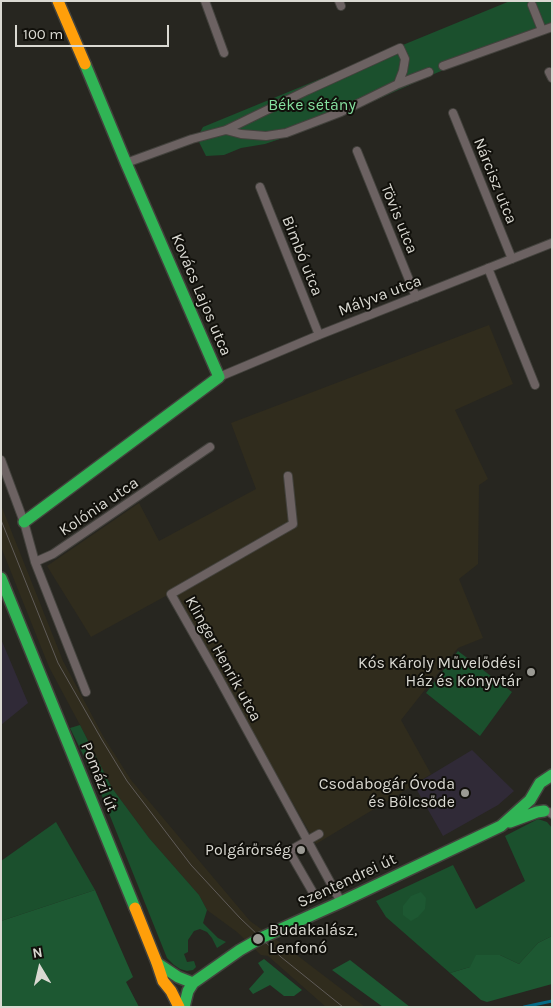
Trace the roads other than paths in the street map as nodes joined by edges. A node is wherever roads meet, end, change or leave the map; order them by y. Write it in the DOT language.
graph roads {
  1 [pos="58,1"];
  2 [pos="205,1"];
  3 [pos="532,5"];
  4 [pos="552,27"];
  5 [pos="542,30"];
  6 [pos="224,53"];
  7 [pos="443,66"];
  8 [pos="429,72"];
  9 [pos="398,84"];
  10 [pos="452,113"];
  11 [pos="226,130"];
  12 [pos="357,151"];
  13 [pos="126,163"];
  14 [pos="260,187"];
  15 [pos="552,243"];
  16 [pos="512,259"];
  17 [pos="488,268"];
  18 [pos="416,297"];
  19 [pos="319,335"];
  20 [pos="219,378"];
  21 [pos="535,385"];
  22 [pos="210,447"];
  23 [pos="1,460"];
  24 [pos="288,476"];
  25 [pos="24,522"];
  26 [pos="35,562"];
  27 [pos="1,578"];
  28 [pos="86,692"];
  29 [pos="550,777"];
  30 [pos="535,792"];
  31 [pos="549,812"];
  32 [pos="501,826"];
  33 [pos="319,834"];
  34 [pos="308,840"];
  35 [pos="315,896"];
  36 [pos="341,902"];
  37 [pos="157,963"];
  38 [pos="190,987"];
  39 [pos="171,991"];
  40 [pos="179,1007"];
  41 [pos="184,1007"];
  1 -- 13 [label="main road, Kovács Lajos utca"];
  2 -- 6 [label="street"];
  3 -- 5 [label="street"];
  4 -- 5 [label="street"];
  5 -- 7 [label="street"];
  8 -- 9 [label="street"];
  9 -- 11 [label="street"];
  9 -- 11 [label="street"];
  10 -- 16 [label="street, Nárcisz utca"];
  11 -- 13 [label="street"];
  12 -- 18 [label="street, Tövis utca"];
  13 -- 20 [label="main road, Kovács Lajos utca"];
  14 -- 19 [label="street, Bimbó utca"];
  15 -- 16 [label="street, Mályva utca"];
  16 -- 17 [label="street, Mályva utca"];
  17 -- 18 [label="street, Mályva utca"];
  17 -- 21 [label="street"];
  18 -- 19 [label="street, Mályva utca"];
  19 -- 20 [label="street, Mályva utca"];
  20 -- 25 [label="main road, Kovács Lajos utca"];
  22 -- 26 [label="street, Kolónia utca"];
  23 -- 25 [label="street"];
  24 -- 34 [label="street, Klinger Henrik utca"];
  25 -- 26 [label="street"];
  26 -- 28 [label="street"];
  27 -- 37 [label="main road, Pomázi út"];
  29 -- 30 [label="main road, Szentendrei út"];
  30 -- 31 [label="main road"];
  30 -- 32 [label="main road, Szentendrei út"];
  31 -- 32 [label="main road"];
  32 -- 36 [label="main road, Szentendrei út"];
  33 -- 34 [label="street"];
  34 -- 35 [label="street"];
  34 -- 36 [label="street, Klinger Henrik utca"];
  36 -- 38 [label="main road, Szentendrei út"];
  37 -- 38 [label="main road"];
  37 -- 39 [label="main road, Pomázi út"];
  38 -- 39 [label="main road"];
  38 -- 41 [label="main road"];
  39 -- 40 [label="main road, Pomázi út"];
}
